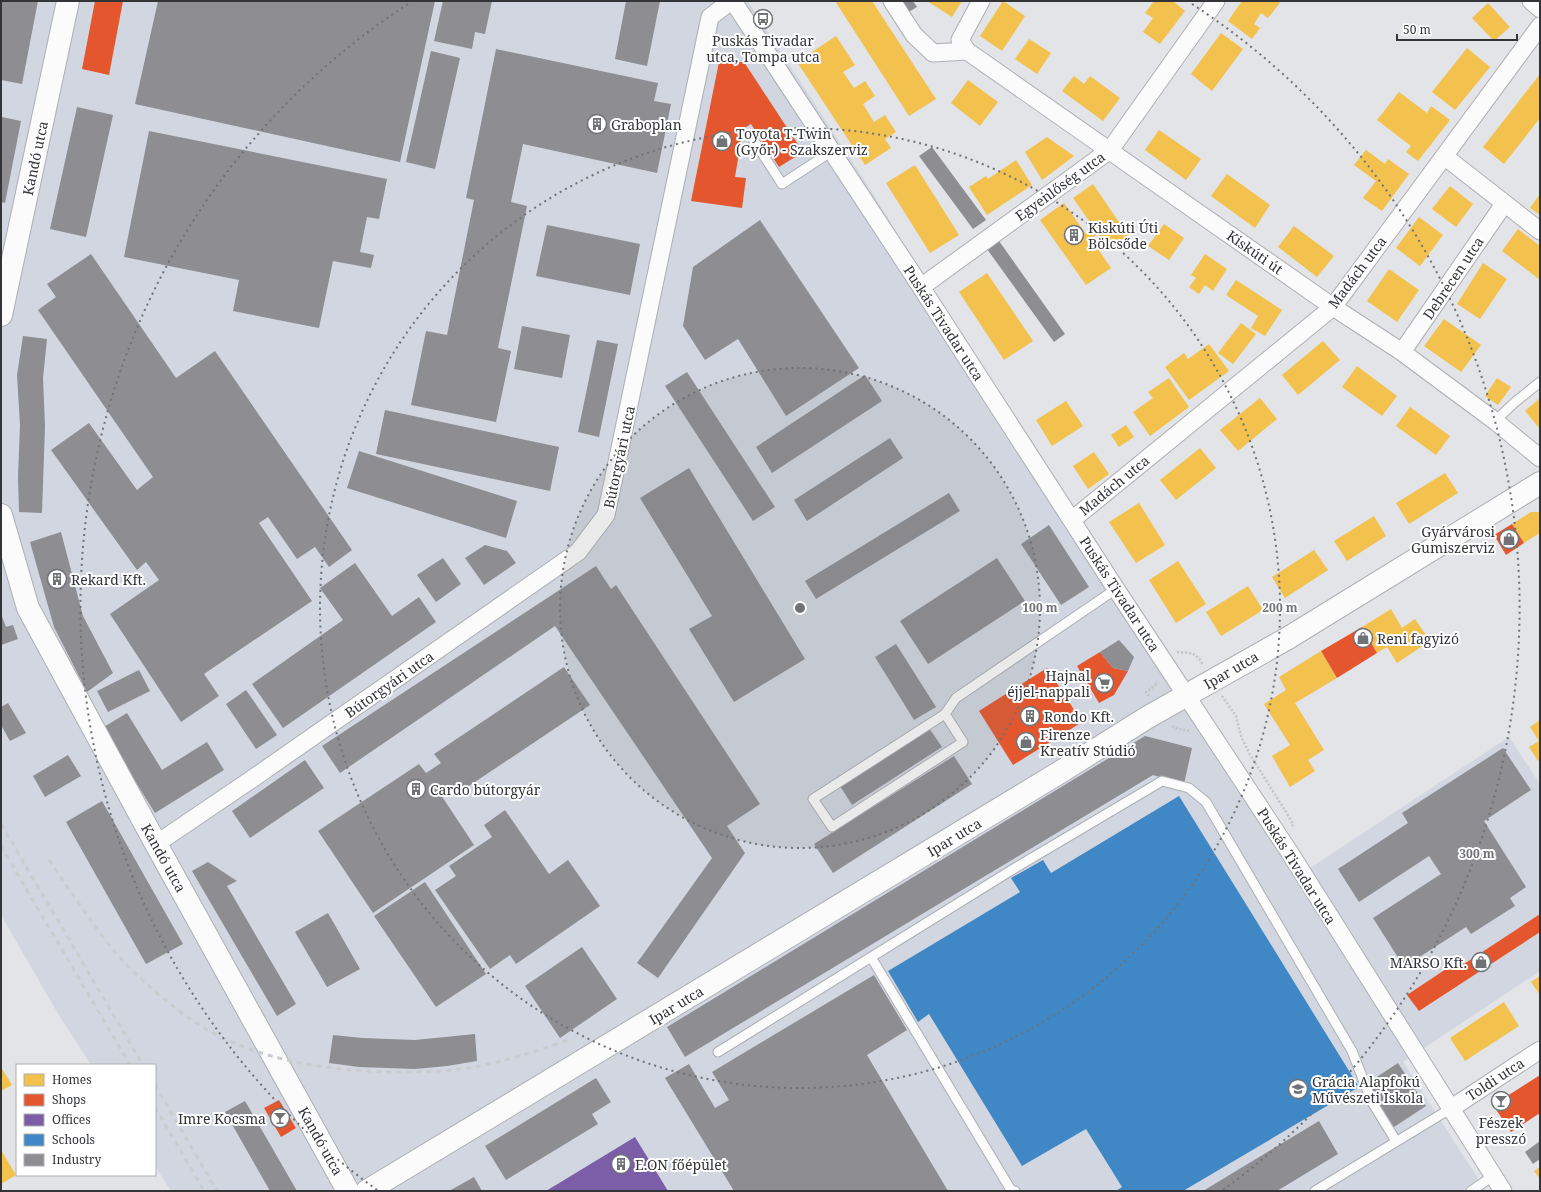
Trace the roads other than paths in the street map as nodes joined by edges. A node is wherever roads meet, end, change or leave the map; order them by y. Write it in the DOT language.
graph roads {
  1 [pos="68,1"];
  2 [pos="732,1"];
  3 [pos="892,1"];
  4 [pos="981,1"];
  5 [pos="1216,1"];
  6 [pos="1532,1"];
  7 [pos="1540,10"];
  8 [pos="1540,26"];
  9 [pos="964,45"];
  10 [pos="751,136"];
  11 [pos="1110,150"];
  12 [pos="832,151"];
  13 [pos="1444,156"];
  14 [pos="1504,204"];
  15 [pos="1540,231"];
  16 [pos="921,287"];
  17 [pos="1332,307"];
  18 [pos="1,315"];
  19 [pos="1402,352"];
  20 [pos="1540,382"];
  21 [pos="1495,421"];
  22 [pos="1540,458"];
  23 [pos="1540,483"];
  24 [pos="1,515"];
  25 [pos="1072,520"];
  26 [pos="1116,589"];
  27 [pos="1186,696"];
  28 [pos="945,714"];
  29 [pos="156,844"];
  30 [pos="871,957"];
  31 [pos="1540,1050"];
  32 [pos="718,1052"];
  33 [pos="1450,1109"];
  34 [pos="1396,1141"];
  35 [pos="1494,1176"];
  36 [pos="348,1191"];
  37 [pos="367,1191"];
  38 [pos="1015,1191"];
  39 [pos="1315,1191"];
  40 [pos="1471,1191"];
  41 [pos="1503,1191"];
  1 -- 18 [label="street, Kandó utca"];
  2 -- 12 [label="street, Puskás Tivadar utca"];
  2 -- 29 [label="street, Bútorgyári utca"];
  3 -- 9 [label="street"];
  4 -- 9 [label="street"];
  5 -- 11 [label="street, Egyenlőség utca"];
  6 -- 7 [label="street"];
  8 -- 13 [label="street, Madách utca"];
  9 -- 11 [label="street, Kiskúti út"];
  10 -- 12 [label="lane"];
  11 -- 16 [label="street, Egyenlőség utca"];
  11 -- 17 [label="street, Kiskúti út"];
  12 -- 16 [label="street, Puskás Tivadar utca"];
  13 -- 14 [label="street"];
  13 -- 17 [label="street, Madách utca"];
  14 -- 15 [label="street"];
  14 -- 19 [label="street, Debrecen utca"];
  16 -- 25 [label="street, Puskás Tivadar utca"];
  17 -- 19 [label="street, Kiskúti út"];
  17 -- 25 [label="street, Madách utca"];
  19 -- 21 [label="street, Kiskúti út"];
  20 -- 21 [label="lane"];
  21 -- 22 [label="street, Kiskúti út"];
  23 -- 27 [label="street, Ipar utca"];
  24 -- 29 [label="street, Kandó utca"];
  25 -- 26 [label="street, Puskás Tivadar utca"];
  26 -- 27 [label="street, Puskás Tivadar utca"];
  26 -- 28 [label="lane"];
  27 -- 33 [label="street, Puskás Tivadar utca"];
  27 -- 37 [label="street, Ipar utca"];
  28 -- 28 [label="lane"];
  29 -- 36 [label="street, Kandó utca"];
  30 -- 32 [label="lane"];
  30 -- 34 [label="lane"];
  30 -- 38 [label="lane"];
  31 -- 33 [label="street, Toldi utca"];
  33 -- 34 [label="lane"];
  33 -- 35 [label="street, Puskás Tivadar utca"];
  34 -- 39 [label="lane"];
  35 -- 40 [label="lane"];
  35 -- 41 [label="street, Puskás Tivadar utca"];
}
